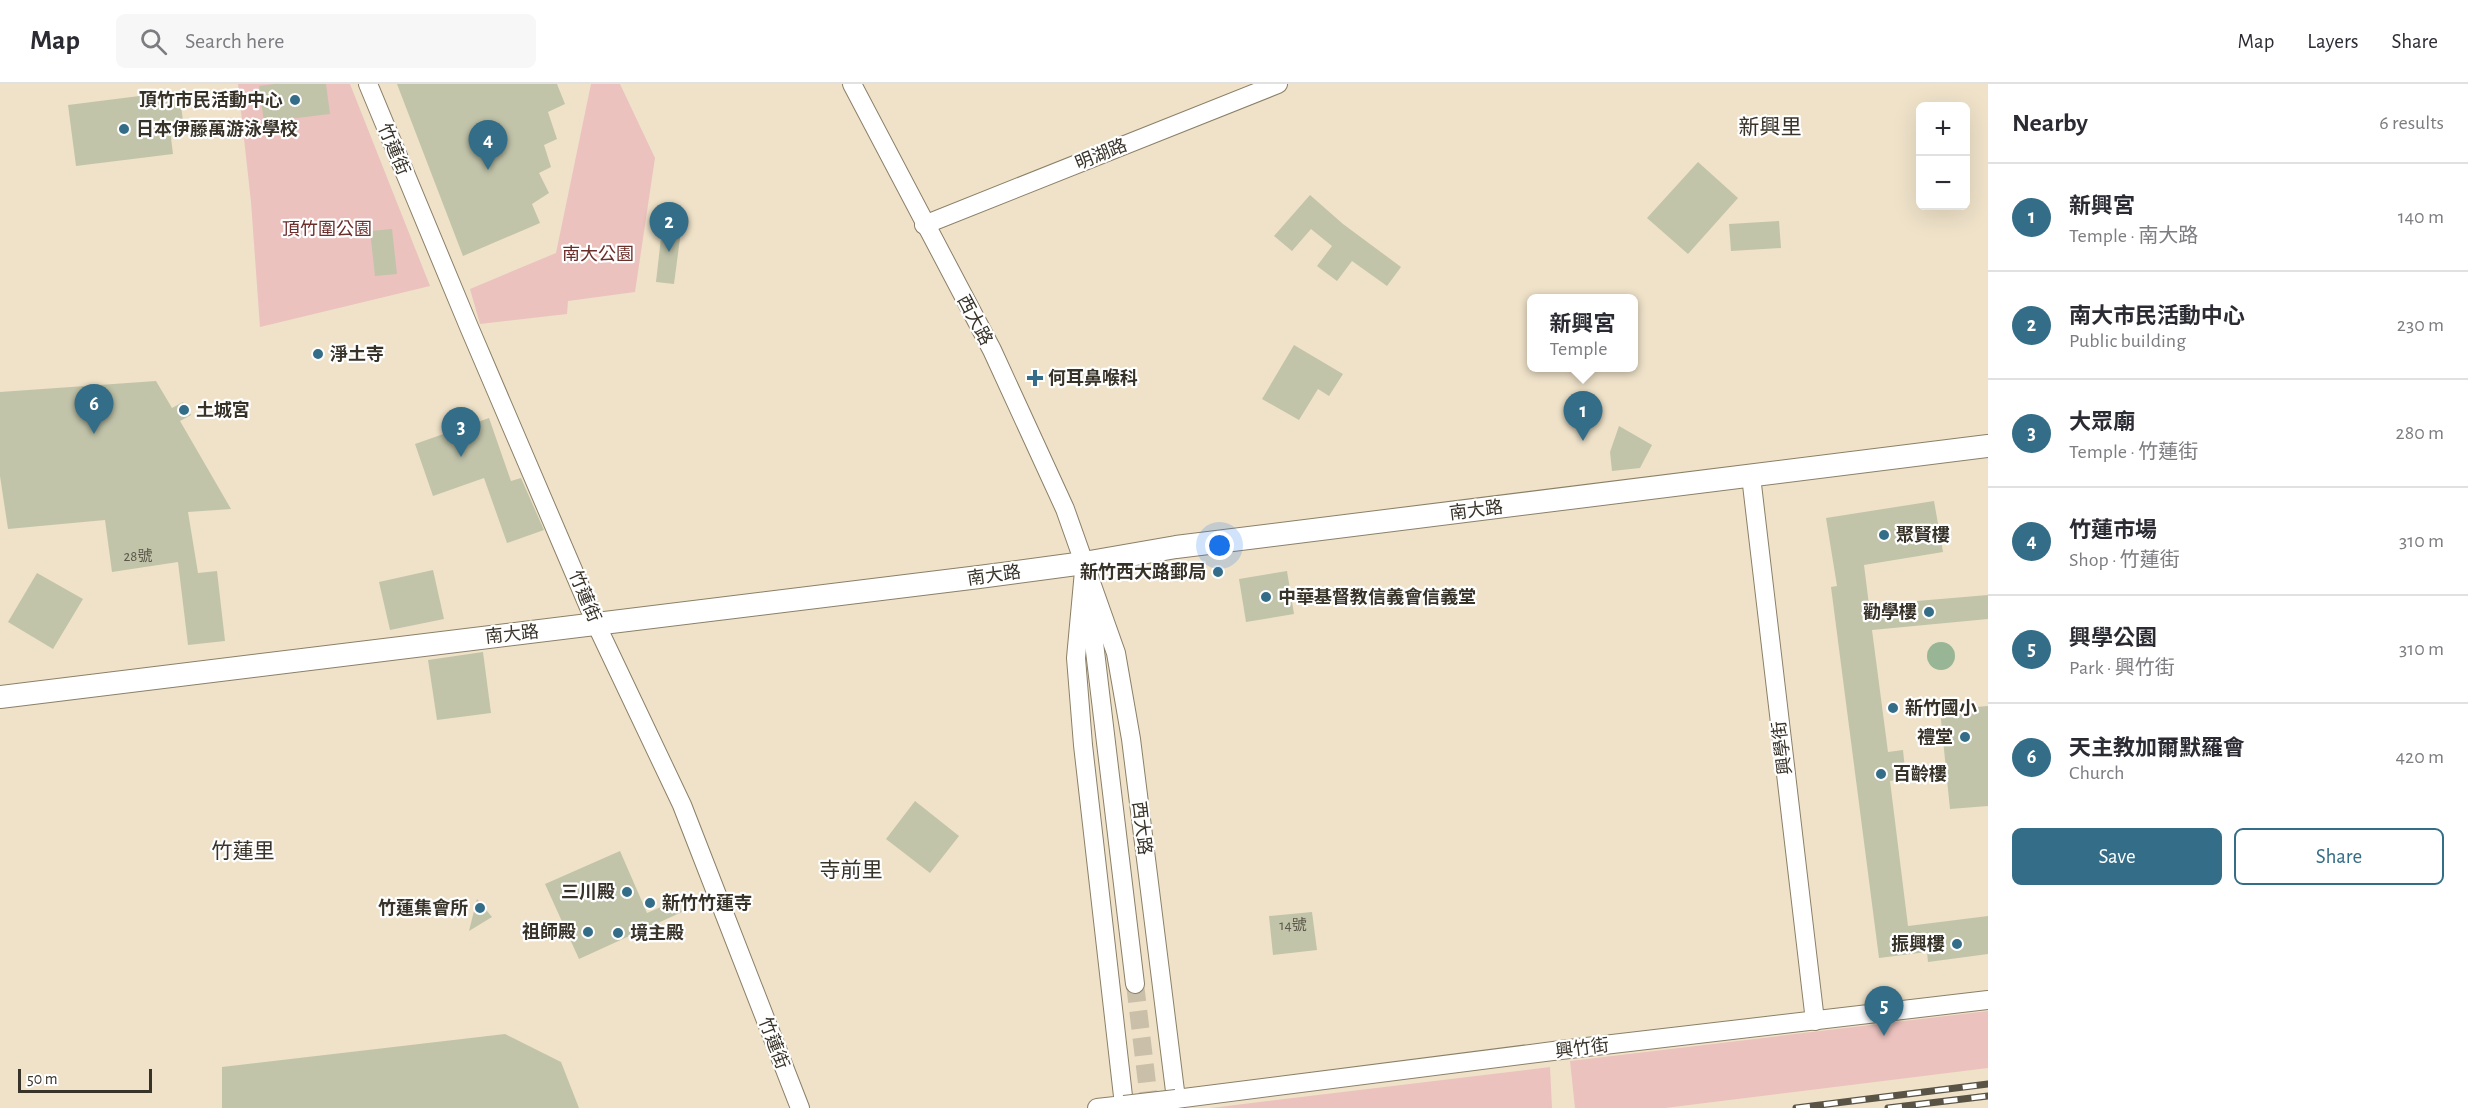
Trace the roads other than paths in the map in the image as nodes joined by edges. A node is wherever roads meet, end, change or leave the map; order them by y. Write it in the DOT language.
graph roads {
  1 [pos="368,84"];
  2 [pos="852,84"];
  3 [pos="1278,84"];
  4 [pos="924,225"];
  5 [pos="1988,446"];
  6 [pos="1751,476"];
  7 [pos="1084,563"];
  8 [pos="597,626"];
  9 [pos="0,697"];
  10 [pos="1135,984"];
  11 [pos="1988,1000"];
  12 [pos="1815,1021"];
  13 [pos="1176,1099"];
  14 [pos="1124,1105"];
  15 [pos="800,1108"];
  16 [pos="1097,1108"];
  1 -- 8 [label="street, 竹蓮街"];
  2 -- 4 [label="street, 西大路"];
  3 -- 4 [label="street, 明湖路"];
  4 -- 7 [label="street, 西大路"];
  5 -- 6 [label="main road, 南大路"];
  6 -- 7 [label="main road, 南大路"];
  6 -- 12 [label="street, 興學街"];
  7 -- 8 [label="main road, 南大路"];
  7 -- 10 [label="street, 西大路"];
  7 -- 13 [label="street, 西大路"];
  7 -- 14 [label="street, 西大路"];
  8 -- 9 [label="main road, 南大路"];
  8 -- 15 [label="street, 竹蓮街"];
  11 -- 12 [label="street, 興竹街"];
  12 -- 13 [label="street, 興竹街"];
  13 -- 14 [label="street, 興竹街, bridge"];
  14 -- 16 [label="street"];
}
